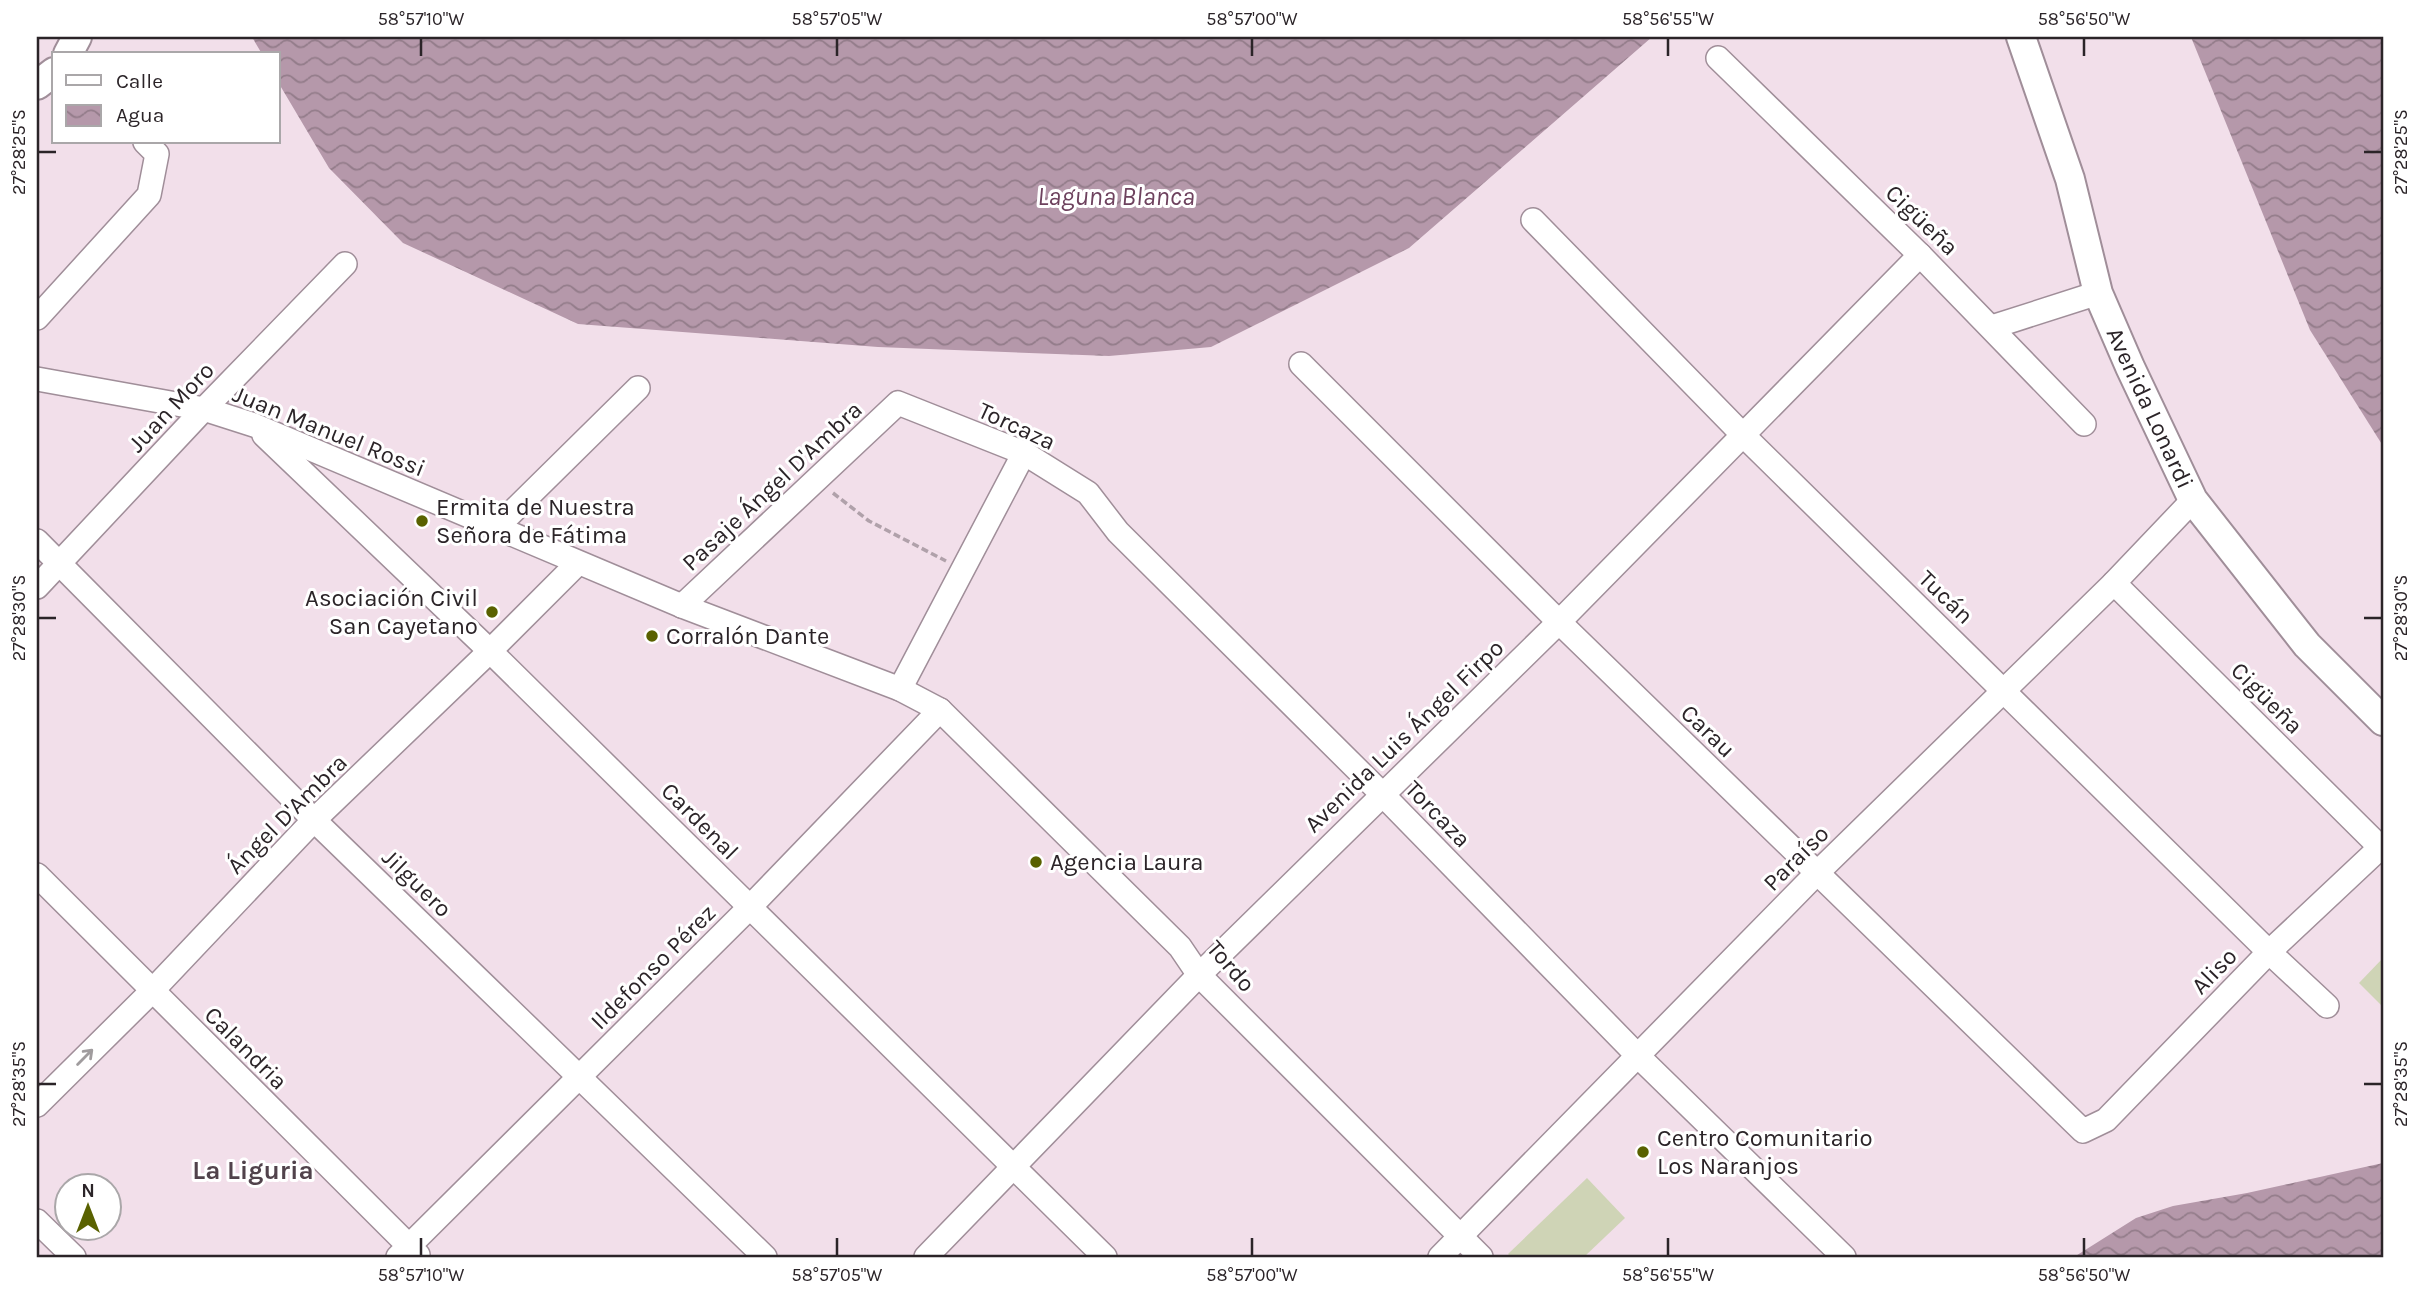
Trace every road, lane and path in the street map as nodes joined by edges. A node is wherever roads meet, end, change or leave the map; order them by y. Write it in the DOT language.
graph roads {
  1 [pos="2021,37"];
  2 [pos="1718,58"];
  3 [pos="52,74"];
  4 [pos="37,85"];
  5 [pos="151,148"];
  6 [pos="1533,220"];
  7 [pos="1920,255"];
  8 [pos="345,264"];
  9 [pos="2098,293"];
  10 [pos="37,318"];
  11 [pos="1992,327"];
  12 [pos="1301,364"];
  13 [pos="37,379"];
  14 [pos="638,388"];
  15 [pos="898,403"];
  16 [pos="204,409"];
  17 [pos="2084,424"];
  18 [pos="254,425"];
  19 [pos="1743,435"];
  20 [pos="1024,453"];
  21 [pos="817,480"];
  22 [pos="2193,500"];
  23 [pos="496,528"];
  24 [pos="37,541"];
  25 [pos="578,563"];
  26 [pos="61,564"];
  27 [pos="963,570"];
  28 [pos="2114,583"];
  29 [pos="37,587"];
  30 [pos="682,606"];
  31 [pos="1559,622"];
  32 [pos="490,650"];
  33 [pos="900,689"];
  34 [pos="2004,691"];
  35 [pos="940,710"];
  36 [pos="2383,721"];
  37 [pos="1382,794"];
  38 [pos="314,820"];
  39 [pos="2382,848"];
  40 [pos="1817,873"];
  41 [pos="37,876"];
  42 [pos="749,908"];
  43 [pos="2269,952"];
  44 [pos="1199,975"];
  45 [pos="151,992"];
  46 [pos="2327,1006"];
  47 [pos="1638,1056"];
  48 [pos="580,1077"];
  49 [pos="37,1105"];
  50 [pos="2083,1131"];
  51 [pos="1015,1167"];
  52 [pos="37,1220"];
  53 [pos="1460,1237"];
  54 [pos="409,1254"];
  55 [pos="74,1257"];
  56 [pos="765,1257"];
  57 [pos="926,1257"];
  58 [pos="1105,1257"];
  59 [pos="1440,1257"];
  60 [pos="1481,1257"];
  61 [pos="1844,1257"];
  1 -- 9 [label="street, Avenida Lonardi"];
  2 -- 7 [label="street, Cigüeña"];
  3 -- 4 [label="street"];
  5 -- 10 [label="street"];
  6 -- 19 [label="street, Tucán"];
  7 -- 11 [label="street, Cigüeña"];
  7 -- 19 [label="street, Avenida Luis Ángel Firpo"];
  8 -- 16 [label="street, Juan Moro"];
  9 -- 11 [label="street"];
  9 -- 22 [label="street, Avenida Lonardi"];
  11 -- 17 [label="street, Cigüeña"];
  12 -- 31 [label="street, Carau"];
  13 -- 16 [label="street, Juan Manuel Rossi"];
  14 -- 23 [label="street"];
  15 -- 20 [label="street, Torcaza"];
  15 -- 21 [label="street, Pasaje Ángel D'Ambra"];
  16 -- 18 [label="street, Juan Manuel Rossi"];
  16 -- 26 [label="street, Juan Moro"];
  18 -- 23 [label="street, Juan Manuel Rossi"];
  18 -- 32 [label="street, Cardenal"];
  19 -- 31 [label="street, Avenida Luis Ángel Firpo"];
  19 -- 34 [label="street, Tucán"];
  20 -- 27 [label="street"];
  20 -- 37 [label="street, Torcaza"];
  21 -- 27 [label="path"];
  21 -- 30 [label="street, Pasaje Ángel D'Ambra"];
  22 -- 28 [label="street, Paraíso"];
  22 -- 36 [label="street, Avenida Lonardi"];
  23 -- 25 [label="street, Juan Manuel Rossi"];
  24 -- 26 [label="street, Jilguero"];
  25 -- 30 [label="street, Juan Manuel Rossi"];
  25 -- 32 [label="street, Ángel D'Ambra"];
  26 -- 29 [label="street, Juan Moro"];
  26 -- 38 [label="street, Jilguero"];
  27 -- 33 [label="street"];
  28 -- 34 [label="street, Paraíso"];
  28 -- 39 [label="street, Cigüeña"];
  30 -- 33 [label="street, Juan Manuel Rossi"];
  31 -- 37 [label="street, Avenida Luis Ángel Firpo"];
  31 -- 40 [label="street, Carau"];
  32 -- 38 [label="street, Ángel D'Ambra"];
  32 -- 42 [label="street, Cardenal"];
  33 -- 35 [label="street, Juan Manuel Rossi"];
  34 -- 40 [label="street, Paraíso"];
  34 -- 43 [label="street, Tucán"];
  35 -- 42 [label="street, Ildefonso Pérez"];
  35 -- 44 [label="street, Tordo"];
  37 -- 44 [label="street, Avenida Luis Ángel Firpo"];
  37 -- 47 [label="street, Torcaza"];
  38 -- 45 [label="street, Ángel D'Ambra"];
  38 -- 48 [label="street, Jilguero"];
  39 -- 43 [label="street, Aliso"];
  40 -- 47 [label="street, Paraíso"];
  40 -- 50 [label="street, Carau"];
  41 -- 45 [label="street, Calandria"];
  42 -- 48 [label="street, Ildefonso Pérez"];
  42 -- 51 [label="street, Cardenal"];
  43 -- 46 [label="street, Tucán"];
  43 -- 50 [label="street, Aliso"];
  44 -- 51 [label="street, Avenida Luis Ángel Firpo"];
  44 -- 53 [label="street, Tordo"];
  49 -- 45 [label="street, Ángel D'Ambra, one-way"];
  45 -- 54 [label="street, Calandria"];
  47 -- 53 [label="street, Paraíso"];
  47 -- 61 [label="street, Torcaza"];
  48 -- 54 [label="street, Ildefonso Pérez"];
  48 -- 56 [label="street, Jilguero"];
  51 -- 57 [label="street, Avenida Luis Ángel Firpo"];
  51 -- 58 [label="street, Cardenal"];
  52 -- 55 [label="street"];
  53 -- 59 [label="street, Paraíso"];
  53 -- 60 [label="street, Tordo"];
}
